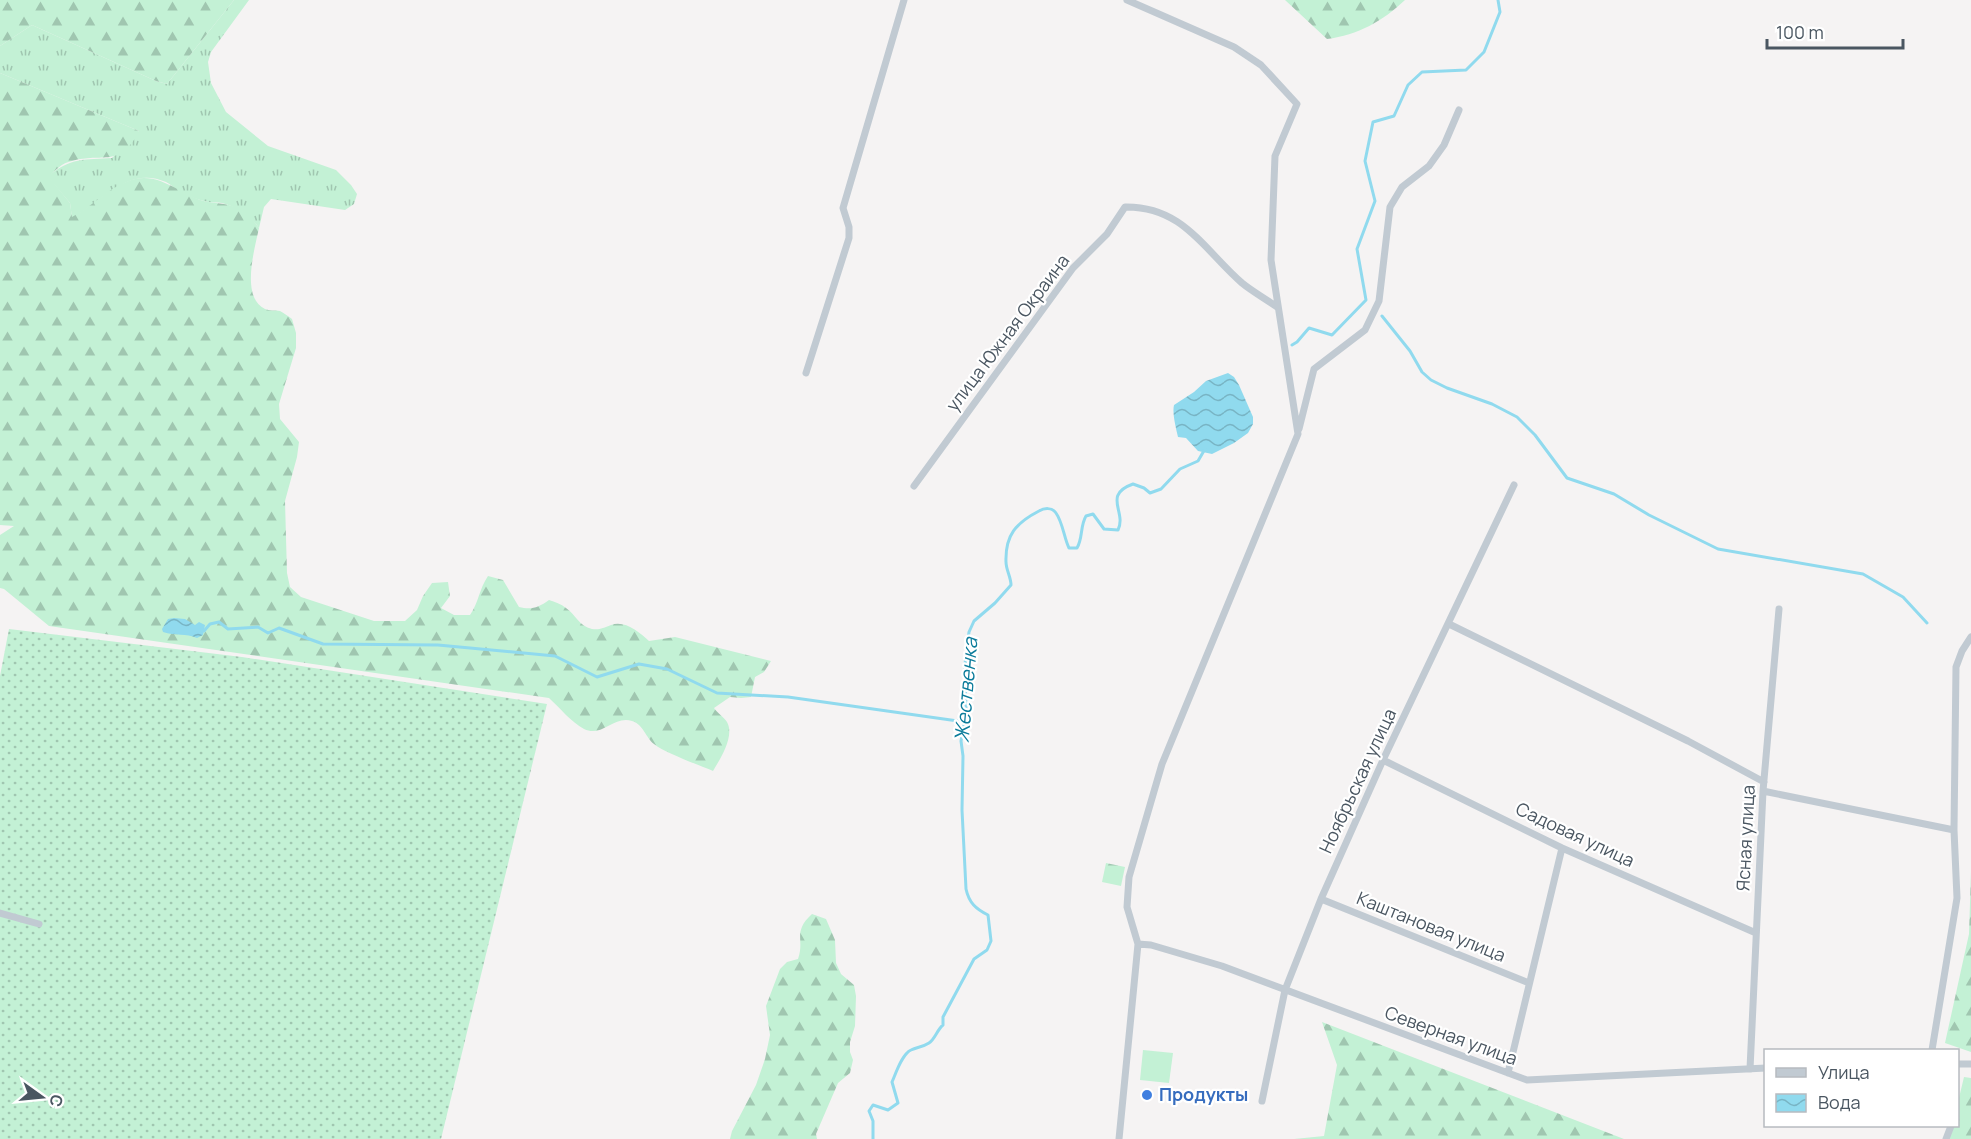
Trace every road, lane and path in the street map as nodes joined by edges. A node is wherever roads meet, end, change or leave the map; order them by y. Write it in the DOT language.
graph roads {
  1 [pos="904,0"];
  2 [pos="1127,0"];
  3 [pos="1459,110"];
  4 [pos="1277,307"];
  5 [pos="806,373"];
  6 [pos="1298,434"];
  7 [pos="1514,485"];
  8 [pos="914,486"];
  9 [pos="1779,609"];
  10 [pos="1449,624"];
  11 [pos="1971,637"];
  12 [pos="1383,760"];
  13 [pos="1764,782"];
  14 [pos="1763,791"];
  15 [pos="1954,830"];
  16 [pos="1562,848"];
  17 [pos="1321,899"];
  18 [pos="0,913"];
  19 [pos="39,924"];
  20 [pos="1756,933"];
  21 [pos="1138,944"];
  22 [pos="1529,983"];
  23 [pos="1285,990"];
  24 [pos="1932,1049"];
  25 [pos="1764,1068"];
  26 [pos="1750,1069"];
  27 [pos="1508,1073"];
  28 [pos="1262,1101"];
  29 [pos="1119,1139"];
  1 -- 5 [label="street"];
  2 -- 4 [label="street"];
  3 -- 6 [label="street"];
  4 -- 6 [label="street"];
  4 -- 8 [label="street, улица Южная Окраина"];
  6 -- 21 [label="street"];
  7 -- 10 [label="street, Ноябрьская улица"];
  9 -- 13 [label="street, Ясная улица"];
  10 -- 12 [label="street, Ноябрьская улица"];
  10 -- 13 [label="street"];
  11 -- 15 [label="street"];
  12 -- 16 [label="street, Садовая улица"];
  12 -- 17 [label="street, Ноябрьская улица"];
  13 -- 14 [label="street, Ясная улица"];
  14 -- 15 [label="street"];
  14 -- 20 [label="street, Ясная улица"];
  15 -- 24 [label="street"];
  16 -- 20 [label="street, Садовая улица"];
  16 -- 22 [label="street"];
  17 -- 22 [label="street, Каштановая улица"];
  17 -- 23 [label="street, Ноябрьская улица"];
  18 -- 19 [label="street"];
  20 -- 26 [label="street, Ясная улица"];
  21 -- 23 [label="street, Северная улица"];
  21 -- 29 [label="street"];
  22 -- 27 [label="street"];
  23 -- 27 [label="street, Северная улица"];
  23 -- 28 [label="street, Ноябрьская улица"];
  25 -- 26 [label="street, Северная улица"];
  26 -- 27 [label="street, Северная улица"];
}
